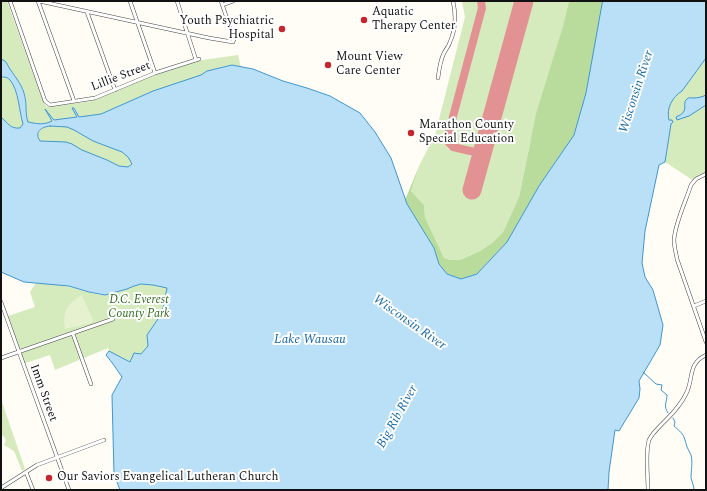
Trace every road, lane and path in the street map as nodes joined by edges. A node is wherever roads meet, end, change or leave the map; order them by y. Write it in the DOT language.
graph roads {
  1 [pos="10,1"];
  2 [pos="39,1"];
  3 [pos="130,1"];
  4 [pos="177,1"];
  5 [pos="233,1"];
  6 [pos="453,1"];
  7 [pos="221,3"];
  8 [pos="87,12"];
  9 [pos="137,22"];
  10 [pos="187,33"];
  11 [pos="155,73"];
  12 [pos="438,78"];
  13 [pos="115,90"];
  14 [pos="74,102"];
  15 [pos="706,174"];
  16 [pos="706,301"];
  17 [pos="1,302"];
  18 [pos="694,306"];
  19 [pos="113,319"];
  20 [pos="73,334"];
  21 [pos="706,342"];
  22 [pos="19,352"];
  23 [pos="706,355"];
  24 [pos="1,358"];
  25 [pos="92,384"];
  26 [pos="104,440"];
  27 [pos="57,457"];
  28 [pos="26,472"];
  29 [pos="1,488"];
  30 [pos="33,490"];
  31 [pos="69,490"];
  32 [pos="648,490"];
  1 -- 14 [label="street, Lillie Street"];
  2 -- 8 [label="street"];
  2 -- 14 [label="street"];
  3 -- 9 [label="street"];
  4 -- 10 [label="street"];
  5 -- 7 [label="street"];
  6 -- 12 [label="street"];
  7 -- 10 [label="street"];
  8 -- 9 [label="street"];
  8 -- 13 [label="street"];
  9 -- 10 [label="street"];
  9 -- 11 [label="street"];
  10 -- 11 [label="street, Lillie Street"];
  11 -- 13 [label="street, Lillie Street"];
  13 -- 14 [label="street, Lillie Street"];
  15 -- 18 [label="street"];
  16 -- 18 [label="street"];
  17 -- 22 [label="street, Imm Street"];
  18 -- 21 [label="street"];
  19 -- 20 [label="street"];
  20 -- 22 [label="street"];
  20 -- 25 [label="street"];
  22 -- 24 [label="street"];
  22 -- 27 [label="street, Imm Street"];
  23 -- 32 [label="street"];
  26 -- 27 [label="street"];
  27 -- 28 [label="street"];
  27 -- 31 [label="street, Imm Street"];
  28 -- 29 [label="street"];
  28 -- 30 [label="street"];
}
